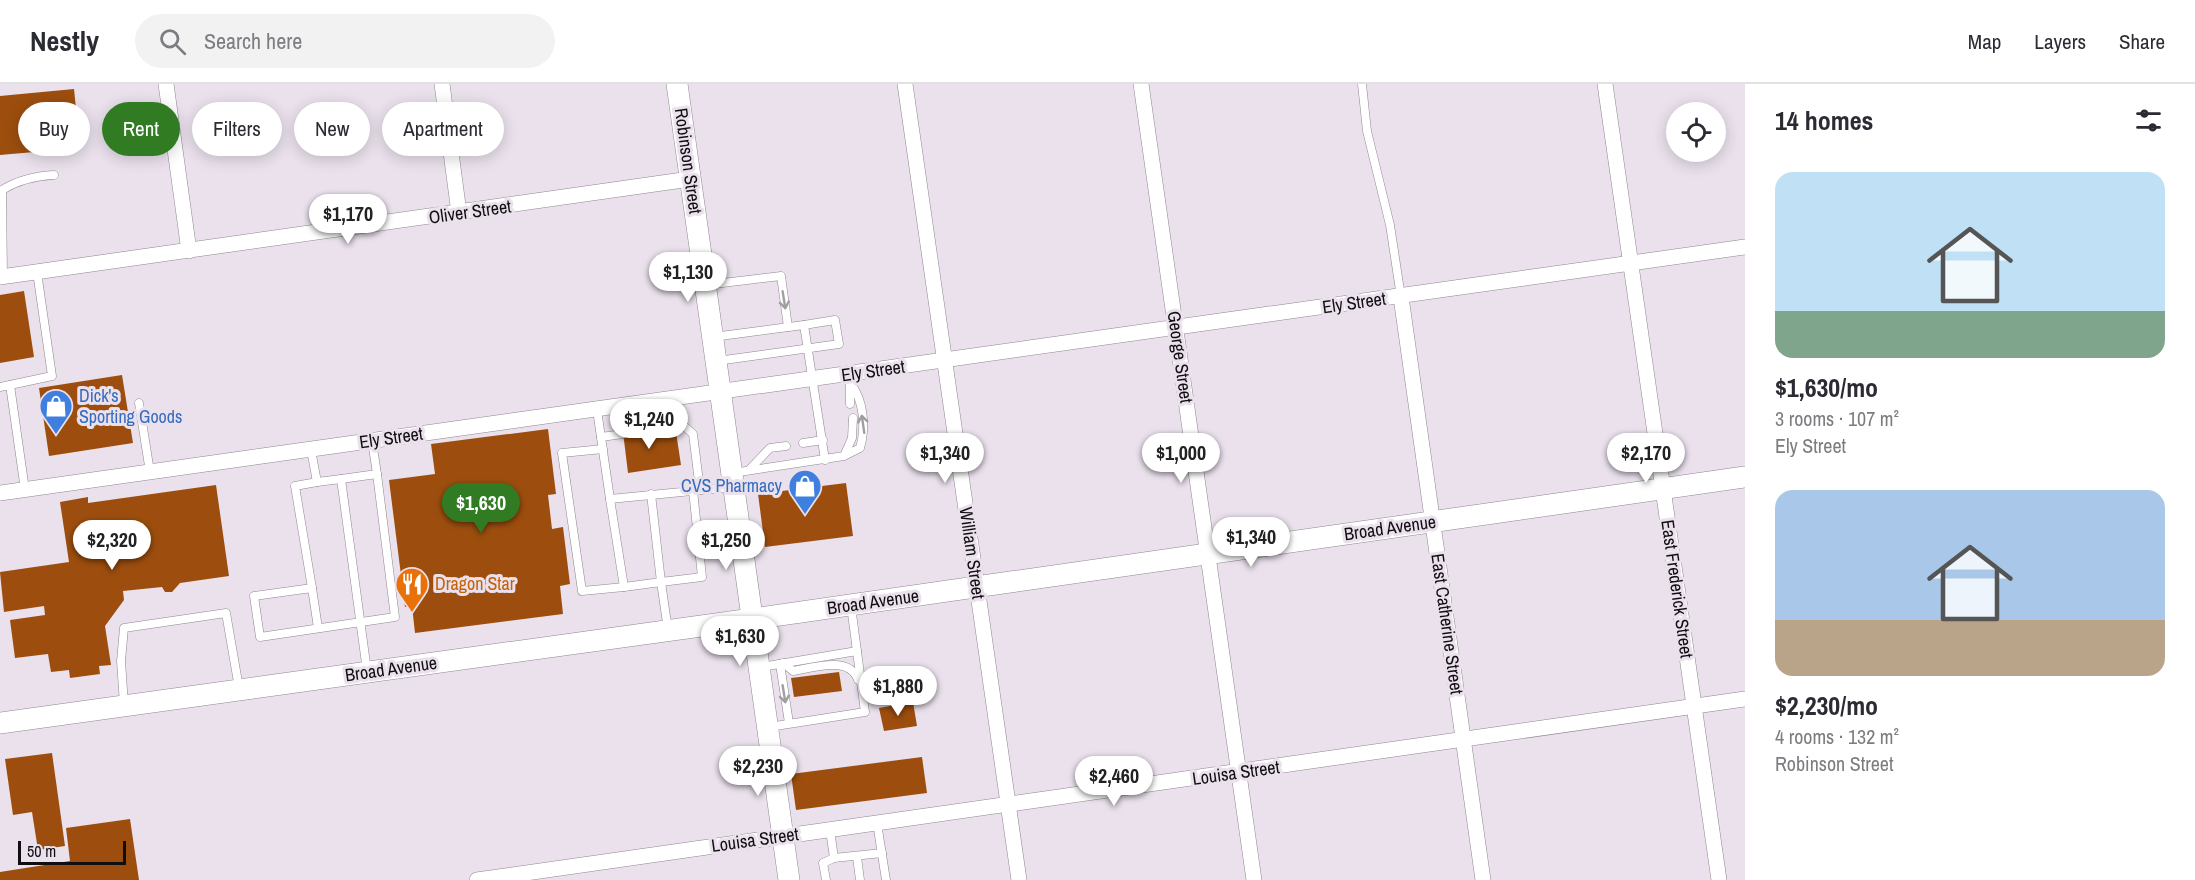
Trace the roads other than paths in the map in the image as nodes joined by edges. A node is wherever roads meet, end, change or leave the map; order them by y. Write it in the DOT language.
graph roads {
  1 [pos="166,84"];
  2 [pos="442,84"];
  3 [pos="677,84"];
  4 [pos="905,84"];
  5 [pos="1141,84"];
  6 [pos="1362,84"];
  7 [pos="1605,84"];
  8 [pos="54,175"];
  9 [pos="690,179"];
  10 [pos="459,213"];
  11 [pos="1745,248"];
  12 [pos="189,251"];
  13 [pos="1631,264"];
  14 [pos="37,272"];
  15 [pos="2,277"];
  16 [pos="705,286"];
  17 [pos="1401,297"];
  18 [pos="804,324"];
  19 [pos="789,327"];
  20 [pos="1176,328"];
  21 [pos="712,337"];
  22 [pos="808,349"];
  23 [pos="716,361"];
  24 [pos="944,361"];
  25 [pos="814,379"];
  26 [pos="850,379"];
  27 [pos="10,385"];
  28 [pos="0,387"];
  29 [pos="720,393"];
  30 [pos="139,403"];
  31 [pos="850,404"];
  32 [pos="597,410"];
  33 [pos="853,418"];
  34 [pos="640,431"];
  35 [pos="623,434"];
  36 [pos="601,437"];
  37 [pos="822,440"];
  38 [pos="372,441"];
  39 [pos="803,443"];
  40 [pos="786,446"];
  41 [pos="603,448"];
  42 [pos="311,450"];
  43 [pos="844,456"];
  44 [pos="825,460"];
  45 [pos="150,472"];
  46 [pos="377,474"];
  47 [pos="738,477"];
  48 [pos="1745,477"];
  49 [pos="341,479"];
  50 [pos="317,482"];
  51 [pos="25,489"];
  52 [pos="1663,489"];
  53 [pos="697,490"];
  54 [pos="0,493"];
  55 [pos="651,494"];
  56 [pos="610,499"];
  57 [pos="1432,522"];
  58 [pos="1208,554"];
  59 [pos="661,582"];
  60 [pos="624,587"];
  61 [pos="977,587"];
  62 [pos="312,588"];
  63 [pos="850,605"];
  64 [pos="752,619"];
  65 [pos="360,622"];
  66 [pos="318,628"];
  67 [pos="668,630"];
  68 [pos="857,651"];
  69 [pos="774,665"];
  70 [pos="367,672"];
  71 [pos="239,690"];
  72 [pos="863,699"];
  73 [pos="1745,699"];
  74 [pos="124,706"];
  75 [pos="1694,706"];
  76 [pos="0,723"];
  77 [pos="789,723"];
  78 [pos="768,727"];
  79 [pos="1463,740"];
  80 [pos="1238,772"];
  81 [pos="1009,805"];
  82 [pos="877,823"];
  83 [pos="830,830"];
  84 [pos="783,836"];
  85 [pos="882,853"];
  86 [pos="857,857"];
  87 [pos="834,858"];
  88 [pos="477,880"];
  89 [pos="789,880"];
  90 [pos="826,880"];
  91 [pos="860,880"];
  92 [pos="886,880"];
  93 [pos="1019,880"];
  94 [pos="1254,880"];
  95 [pos="1483,880"];
  96 [pos="1719,880"];
  1 -- 12 [label="street"];
  2 -- 10 [label="street"];
  3 -- 9 [label="main road, Robinson Street"];
  4 -- 24 [label="street, William Street"];
  5 -- 20 [label="street, George Street"];
  6 -- 17 [label="lane"];
  7 -- 13 [label="street, East Frederick Street"];
  8 -- 15 [label="lane"];
  9 -- 10 [label="street, Oliver Street"];
  9 -- 16 [label="main road, Robinson Street"];
  10 -- 12 [label="street, Oliver Street"];
  11 -- 13 [label="street, Ely Street"];
  12 -- 14 [label="street, Oliver Street"];
  13 -- 17 [label="street, Ely Street"];
  13 -- 52 [label="street, East Frederick Street"];
  14 -- 15 [label="street, Oliver Street"];
  14 -- 27 [label="lane"];
  16 -- 19 [label="lane, one-way"];
  16 -- 21 [label="main road, Robinson Street"];
  17 -- 20 [label="street, Ely Street"];
  17 -- 57 [label="street, East Catherine Street"];
  18 -- 19 [label="lane"];
  18 -- 22 [label="lane"];
  18 -- 22 [label="lane"];
  19 -- 21 [label="lane"];
  20 -- 24 [label="street, Ely Street"];
  20 -- 58 [label="street, George Street"];
  21 -- 23 [label="main road, Robinson Street"];
  22 -- 23 [label="lane"];
  22 -- 25 [label="lane"];
  23 -- 29 [label="main road, Robinson Street"];
  24 -- 26 [label="street, Ely Street"];
  24 -- 61 [label="street, William Street"];
  25 -- 26 [label="street, Ely Street"];
  25 -- 29 [label="street, Ely Street"];
  25 -- 37 [label="lane"];
  26 -- 31 [label="lane"];
  43 -- 26 [label="lane, one-way"];
  27 -- 28 [label="lane"];
  27 -- 51 [label="lane"];
  29 -- 32 [label="street, Ely Street"];
  29 -- 47 [label="main road, Robinson Street"];
  30 -- 45 [label="lane"];
  32 -- 36 [label="lane"];
  32 -- 38 [label="street, Ely Street"];
  33 -- 43 [label="lane"];
  34 -- 53 [label="lane"];
  35 -- 36 [label="lane"];
  36 -- 41 [label="lane"];
  37 -- 39 [label="lane"];
  37 -- 44 [label="lane"];
  38 -- 42 [label="street, Ely Street"];
  38 -- 46 [label="lane"];
  40 -- 47 [label="lane"];
  41 -- 56 [label="lane"];
  41 -- 60 [label="lane"];
  42 -- 45 [label="street, Ely Street"];
  42 -- 50 [label="lane"];
  43 -- 44 [label="lane"];
  44 -- 47 [label="lane"];
  45 -- 51 [label="street, Ely Street"];
  46 -- 49 [label="lane"];
  46 -- 65 [label="lane"];
  47 -- 53 [label="lane"];
  47 -- 64 [label="main road, Robinson Street"];
  48 -- 52 [label="main road, Broad Avenue"];
  49 -- 50 [label="lane"];
  49 -- 65 [label="lane"];
  50 -- 62 [label="lane"];
  51 -- 54 [label="street, Ely Street"];
  52 -- 57 [label="main road, Broad Avenue"];
  52 -- 75 [label="street, East Frederick Street"];
  53 -- 55 [label="lane"];
  53 -- 59 [label="lane"];
  55 -- 56 [label="lane"];
  55 -- 59 [label="lane"];
  56 -- 60 [label="lane"];
  57 -- 58 [label="main road, Broad Avenue"];
  57 -- 79 [label="street, East Catherine Street"];
  58 -- 61 [label="main road, Broad Avenue"];
  58 -- 80 [label="street, George Street"];
  59 -- 60 [label="lane"];
  59 -- 67 [label="lane"];
  61 -- 63 [label="main road, Broad Avenue"];
  61 -- 81 [label="street, William Street"];
  62 -- 66 [label="lane"];
  62 -- 66 [label="lane"];
  63 -- 64 [label="main road, Broad Avenue"];
  63 -- 68 [label="lane"];
  64 -- 67 [label="main road, Broad Avenue"];
  64 -- 69 [label="main road, Robinson Street"];
  65 -- 66 [label="lane"];
  65 -- 70 [label="lane"];
  67 -- 70 [label="main road, Broad Avenue"];
  68 -- 69 [label="lane"];
  68 -- 72 [label="lane"];
  69 -- 72 [label="lane"];
  69 -- 77 [label="lane, one-way"];
  69 -- 78 [label="main road, Robinson Street"];
  70 -- 71 [label="main road, Broad Avenue"];
  71 -- 74 [label="main road, Broad Avenue"];
  71 -- 74 [label="lane"];
  72 -- 77 [label="lane"];
  73 -- 75 [label="street, Louisa Street"];
  74 -- 76 [label="main road, Broad Avenue"];
  75 -- 79 [label="street, Louisa Street"];
  75 -- 96 [label="street, East Frederick Street"];
  77 -- 78 [label="lane"];
  78 -- 84 [label="main road, Robinson Street"];
  79 -- 80 [label="street, Louisa Street"];
  79 -- 95 [label="street, East Catherine Street"];
  80 -- 81 [label="street, Louisa Street"];
  80 -- 94 [label="street, George Street"];
  81 -- 82 [label="street, Louisa Street"];
  81 -- 93 [label="street, William Street"];
  82 -- 83 [label="street, Louisa Street"];
  82 -- 85 [label="lane"];
  83 -- 84 [label="street, Louisa Street"];
  83 -- 87 [label="lane"];
  84 -- 88 [label="street, Louisa Street"];
  84 -- 89 [label="main road, Robinson Street"];
  85 -- 86 [label="lane"];
  85 -- 92 [label="lane"];
  86 -- 87 [label="lane"];
  86 -- 91 [label="lane"];
  87 -- 90 [label="lane"];
}
